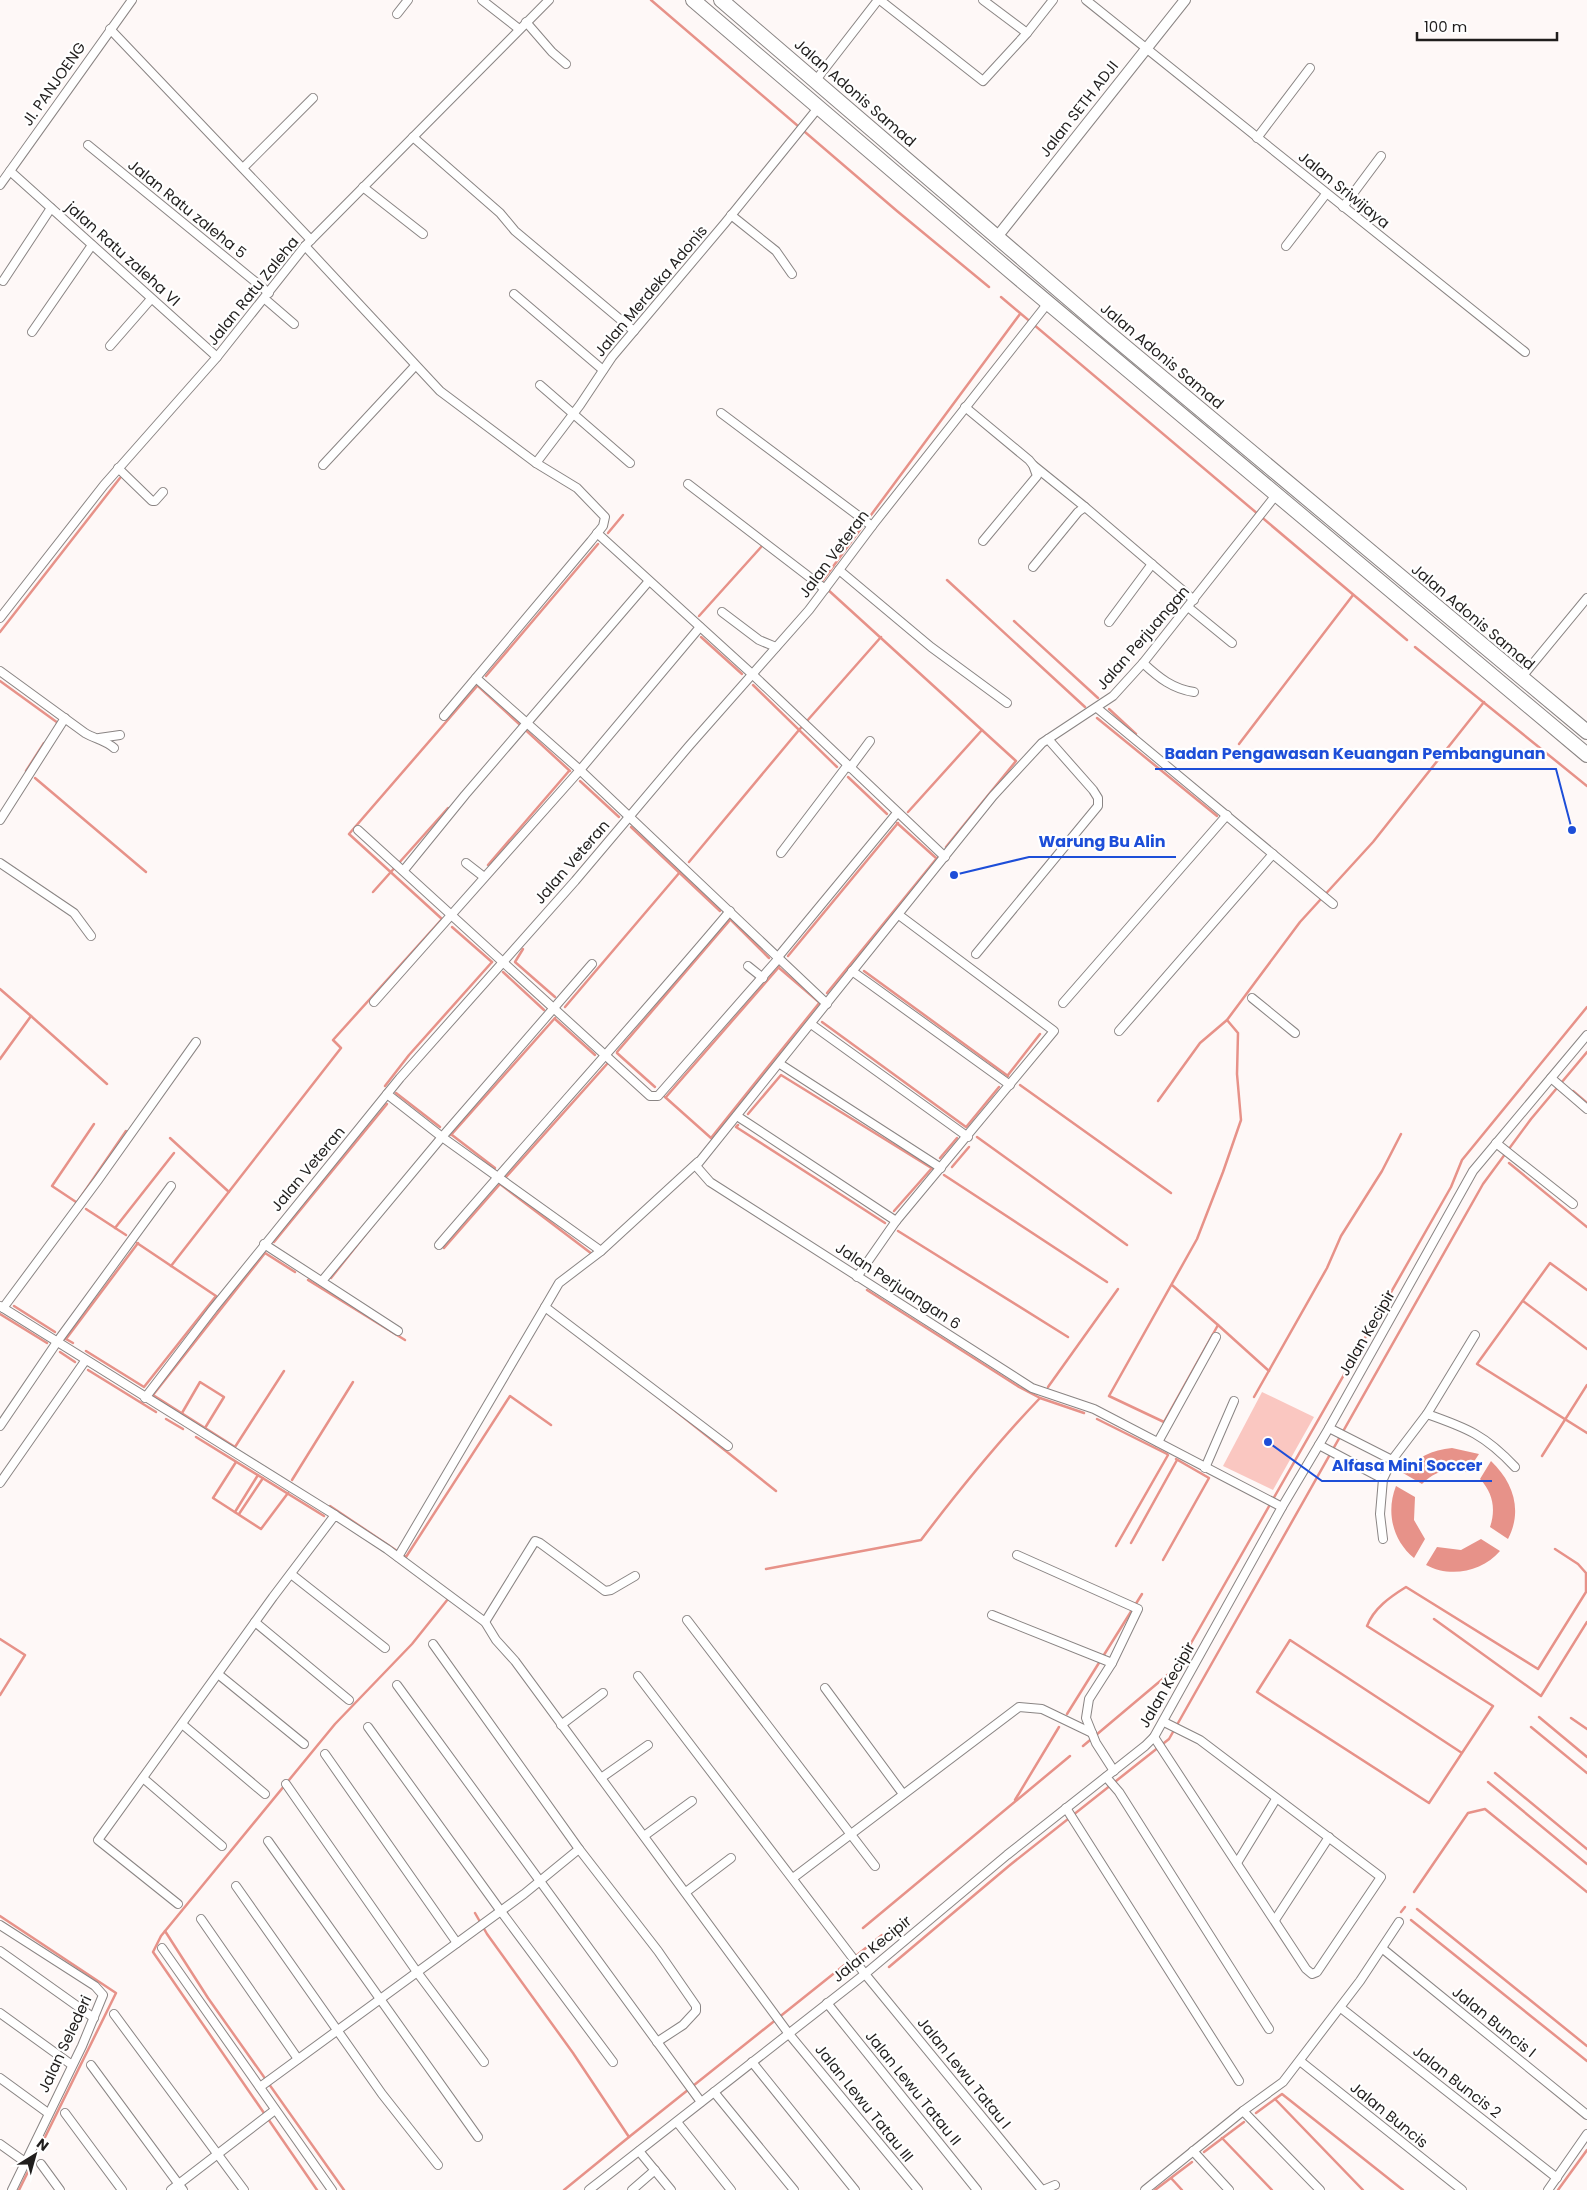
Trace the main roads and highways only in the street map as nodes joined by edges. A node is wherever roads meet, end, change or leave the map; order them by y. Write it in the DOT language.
graph roads {
  1 [pos="693,0"];
  2 [pos="721,0"];
  3 [pos="888,144"];
  4 [pos="877,157"];
  5 [pos="1104,329"];
  6 [pos="1096,341"];
  7 [pos="1438,609"];
  8 [pos="1428,623"];
  9 [pos="1587,732"];
  10 [pos="1587,754"];
  1 -- 4 [label="highway"];
  2 -- 3 [label="highway, Jalan Adonis Samad"];
  3 -- 4 [label="highway"];
  3 -- 5 [label="highway, Jalan Adonis Samad"];
  4 -- 6 [label="highway"];
  5 -- 6 [label="highway"];
  5 -- 7 [label="highway, Jalan Adonis Samad"];
  6 -- 8 [label="highway"];
  7 -- 8 [label="highway"];
  7 -- 9 [label="highway, Jalan Adonis Samad"];
  8 -- 10 [label="highway"];
}
